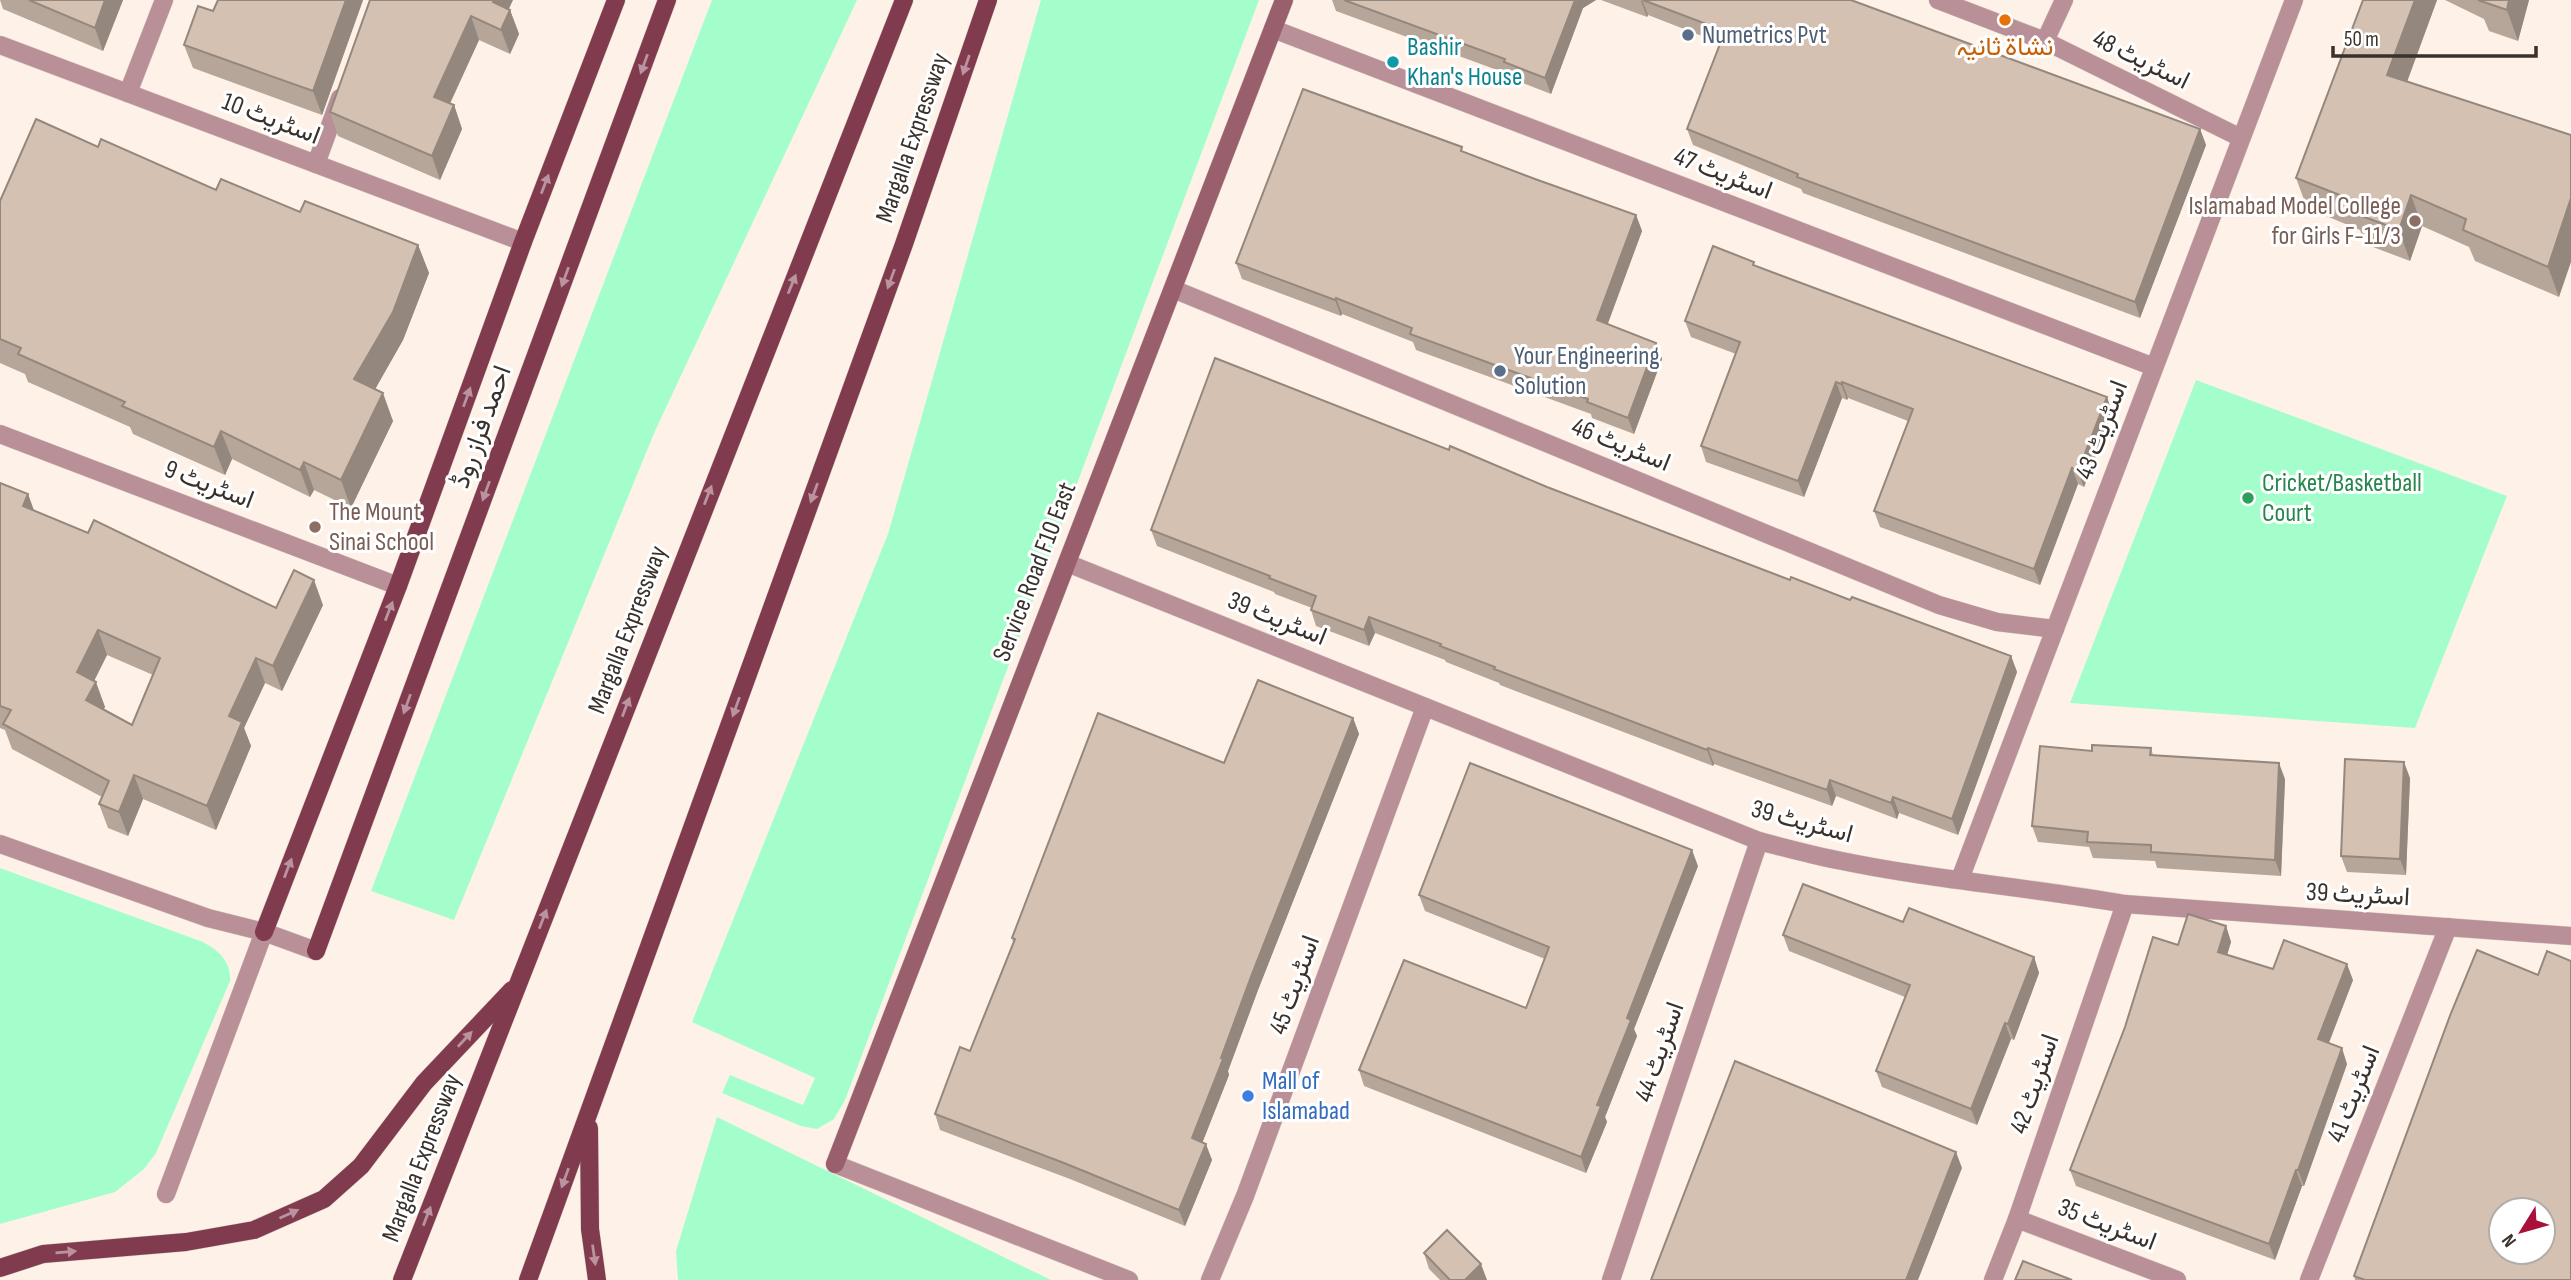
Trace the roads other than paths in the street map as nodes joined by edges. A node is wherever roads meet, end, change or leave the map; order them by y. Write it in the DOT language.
graph roads {
  1 [pos="163,0"];
  2 [pos="616,0"];
  3 [pos="667,0"];
  4 [pos="904,0"];
  5 [pos="988,0"];
  6 [pos="1284,0"];
  7 [pos="1938,0"];
  8 [pos="2064,0"];
  9 [pos="2294,0"];
  10 [pos="1273,29"];
  11 [pos="2045,41"];
  12 [pos="0,45"];
  13 [pos="348,76"];
  14 [pos="128,93"];
  15 [pos="2241,138"];
  16 [pos="316,164"];
  17 [pos="523,242"];
  18 [pos="1173,289"];
  19 [pos="2154,367"];
  20 [pos="0,434"];
  21 [pos="1067,563"];
  22 [pos="398,586"];
  23 [pos="2055,629"];
  24 [pos="1425,707"];
  25 [pos="1759,841"];
  26 [pos="0,844"];
  27 [pos="1960,879"];
  28 [pos="2125,904"];
  29 [pos="2448,927"];
  30 [pos="264,932"];
  31 [pos="2571,936"];
  32 [pos="316,951"];
  33 [pos="518,983"];
  34 [pos="589,1114"];
  35 [pos="166,1194"];
  36 [pos="2017,1219"];
  37 [pos="0,1268"];
  38 [pos="402,1280"];
  39 [pos="528,1280"];
  40 [pos="597,1280"];
  41 [pos="1129,1280"];
  42 [pos="1210,1280"];
  43 [pos="1611,1280"];
  44 [pos="1993,1280"];
  45 [pos="2177,1280"];
  46 [pos="2309,1280"];
  1 -- 14 [label="street"];
  17 -- 2 [label="main road, احمد فراز روڈ, one-way"];
  3 -- 32 [label="main road, احمد فراز روڈ, one-way"];
  33 -- 4 [label="main road, Margalla Expressway, one-way"];
  5 -- 34 [label="main road, Margalla Expressway, one-way"];
  6 -- 10 [label="street, Service Road F10 East"];
  7 -- 11 [label="street, اسٹریٹ 48"];
  8 -- 11 [label="street"];
  9 -- 15 [label="street, اسٹریٹ 43"];
  10 -- 18 [label="street, Service Road F10 East"];
  10 -- 19 [label="street, اسٹریٹ 47"];
  11 -- 15 [label="street, اسٹریٹ 48"];
  12 -- 14 [label="street, اسٹریٹ 10"];
  13 -- 16 [label="street"];
  14 -- 16 [label="street, اسٹریٹ 10"];
  15 -- 19 [label="street, اسٹریٹ 43"];
  16 -- 17 [label="street, اسٹریٹ 10"];
  22 -- 17 [label="main road, احمد فراز روڈ, one-way"];
  18 -- 21 [label="street, Service Road F10 East"];
  18 -- 23 [label="street, اسٹریٹ 46"];
  19 -- 23 [label="street, اسٹریٹ 43"];
  20 -- 22 [label="street, اسٹریٹ 9"];
  21 -- 24 [label="street, اسٹریٹ 39"];
  21 -- 41 [label="street, Service Road F10 East"];
  30 -- 22 [label="main road, احمد فراز روڈ, one-way"];
  23 -- 27 [label="street, اسٹریٹ 43"];
  24 -- 25 [label="street, اسٹریٹ 39"];
  24 -- 42 [label="street, اسٹریٹ 45"];
  25 -- 27 [label="street, اسٹریٹ 39"];
  25 -- 43 [label="street, اسٹریٹ 44"];
  26 -- 30 [label="street"];
  27 -- 28 [label="street, اسٹریٹ 39"];
  28 -- 29 [label="street, اسٹریٹ 39"];
  28 -- 36 [label="street, اسٹریٹ 42"];
  29 -- 31 [label="street, اسٹریٹ 39"];
  29 -- 46 [label="street, اسٹریٹ 41"];
  30 -- 32 [label="street"];
  30 -- 35 [label="street"];
  37 -- 33 [label="main road, one-way"];
  38 -- 33 [label="main road, Margalla Expressway, one-way"];
  34 -- 39 [label="main road, Margalla Expressway, one-way"];
  34 -- 40 [label="main road, one-way"];
  36 -- 44 [label="street, اسٹریٹ 42"];
  36 -- 45 [label="street, اسٹریٹ 35"];
}
